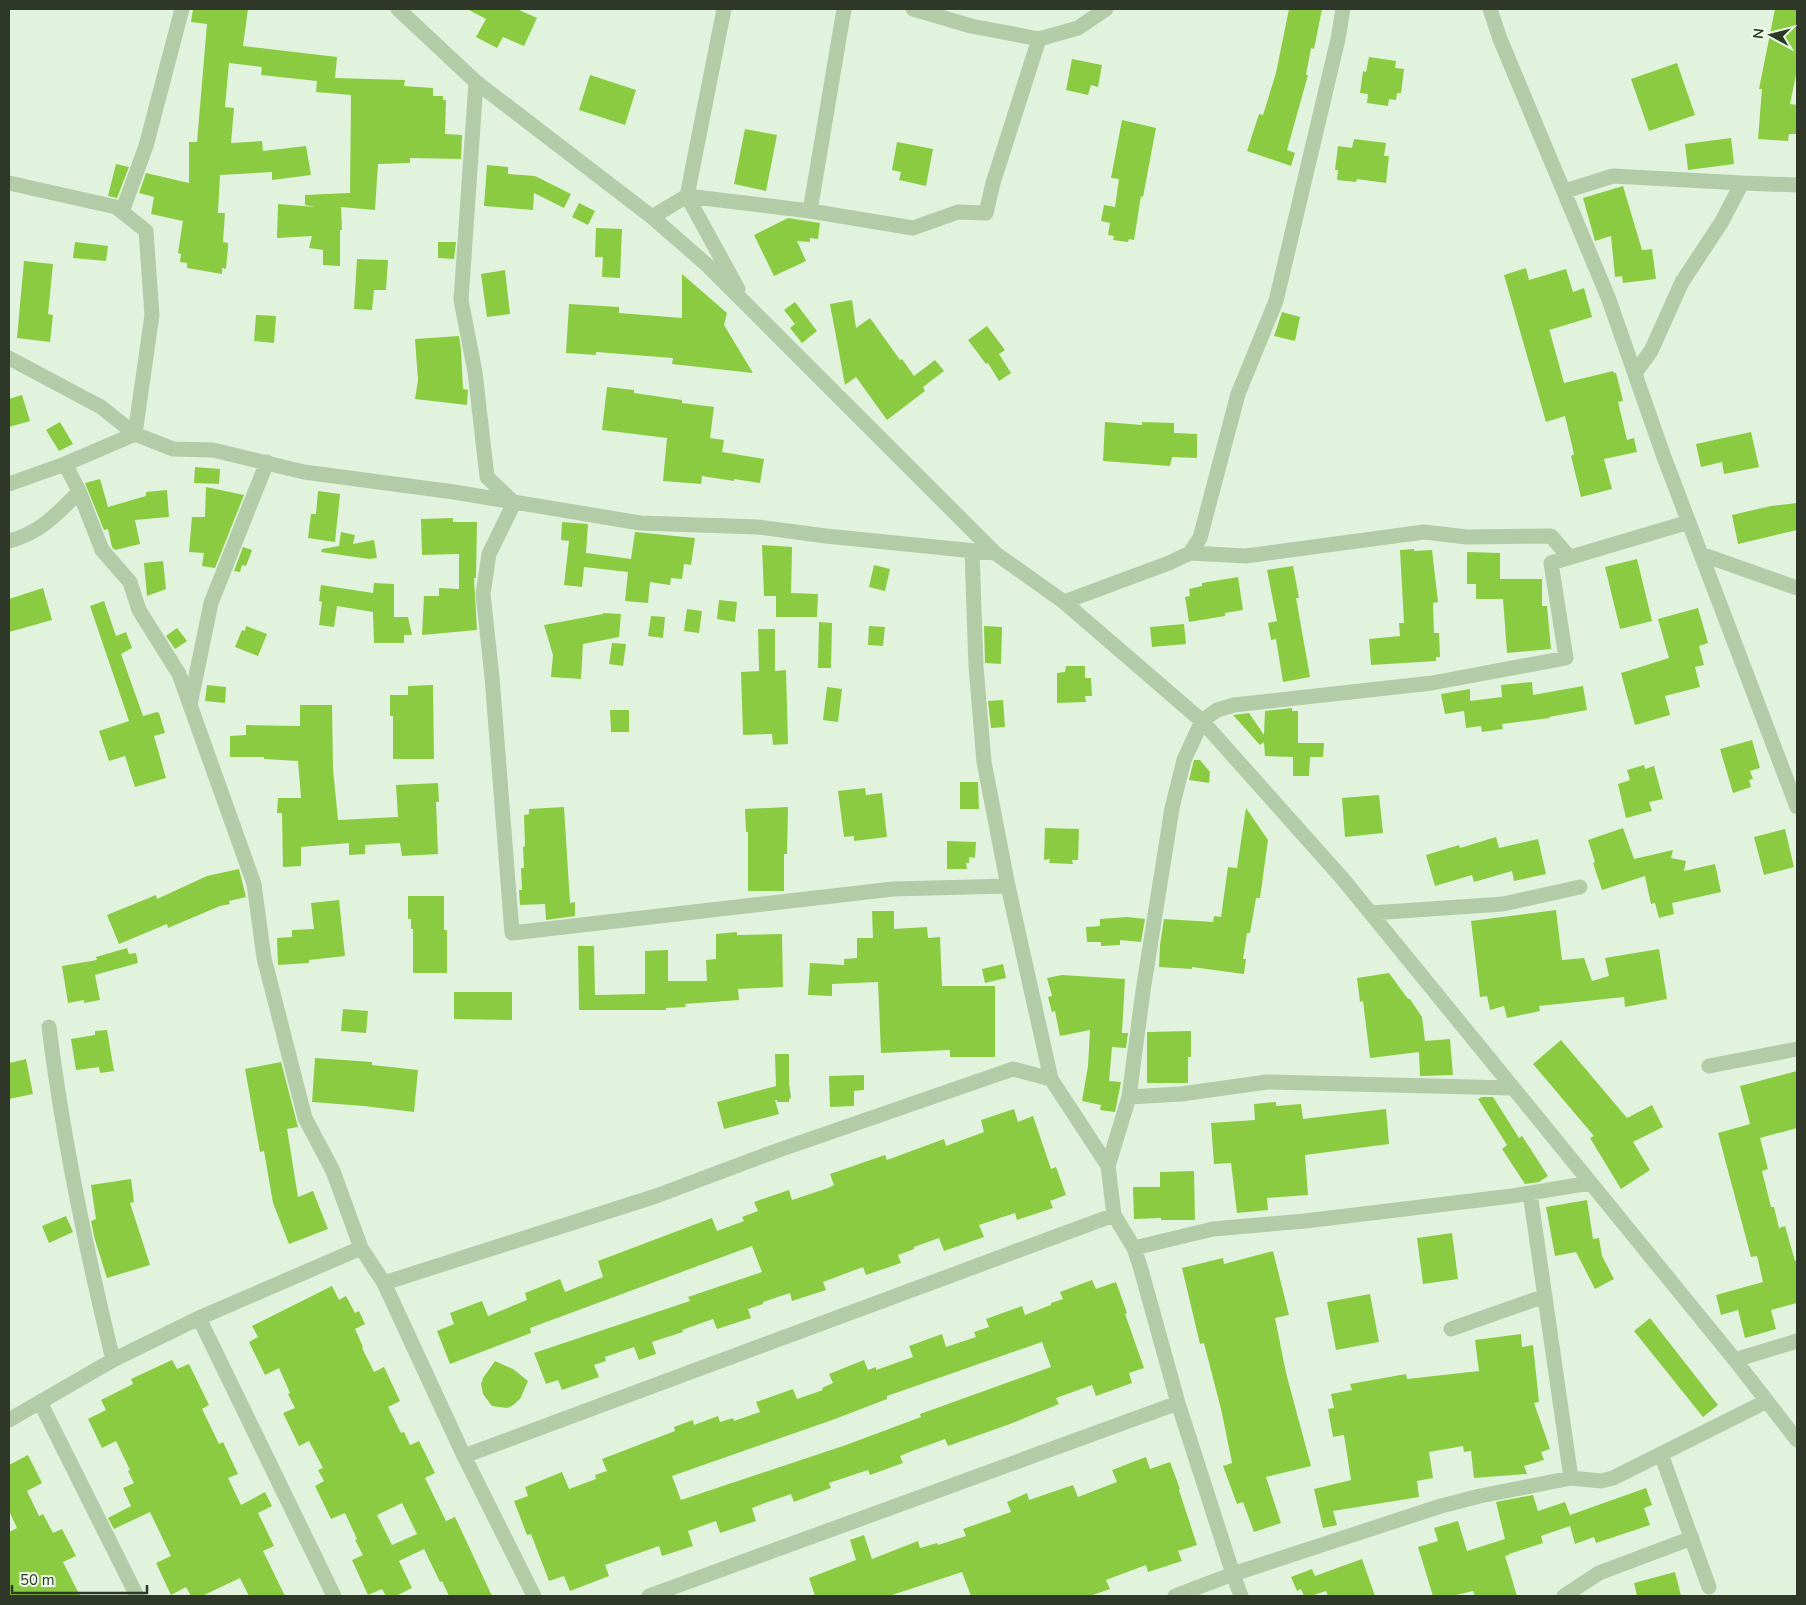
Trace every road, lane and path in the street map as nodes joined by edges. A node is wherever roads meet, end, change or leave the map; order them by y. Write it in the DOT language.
graph roads {
  1 [pos="182,9"];
  2 [pos="720,9"];
  3 [pos="724,9"];
  4 [pos="844,9"];
  5 [pos="912,9"];
  6 [pos="1106,9"];
  7 [pos="1343,9"];
  8 [pos="1490,9"];
  9 [pos="400,10"];
  10 [pos="1039,39"];
  11 [pos="476,82"];
  12 [pos="9,183"];
  13 [pos="1742,183"];
  14 [pos="1797,185"];
  15 [pos="1565,191"];
  16 [pos="686,196"];
  17 [pos="810,211"];
  18 [pos="122,212"];
  19 [pos="652,217"];
  20 [pos="747,305"];
  21 [pos="9,358"];
  22 [pos="1635,373"];
  23 [pos="135,434"];
  24 [pos="267,462"];
  25 [pos="65,464"];
  26 [pos="9,484"];
  27 [pos="79,491"];
  28 [pos="514,503"];
  29 [pos="1688,522"];
  30 [pos="9,541"];
  31 [pos="972,551"];
  32 [pos="995,552"];
  33 [pos="1190,553"];
  34 [pos="1701,554"];
  35 [pos="1568,557"];
  36 [pos="1797,588"];
  37 [pos="1064,602"];
  38 [pos="190,705"];
  39 [pos="1202,721"];
  40 [pos="1797,807"];
  41 [pos="1008,886"];
  42 [pos="1580,887"];
  43 [pos="1371,913"];
  44 [pos="49,1027"];
  45 [pos="1797,1049"];
  46 [pos="1709,1066"];
  47 [pos="1051,1079"];
  48 [pos="1513,1088"];
  49 [pos="1129,1097"];
  50 [pos="1108,1166"];
  51 [pos="1590,1183"];
  52 [pos="1530,1193"];
  53 [pos="1114,1215"];
  54 [pos="360,1248"];
  55 [pos="1134,1248"];
  56 [pos="384,1283"];
  57 [pos="1545,1296"];
  58 [pos="199,1318"];
  59 [pos="1451,1329"];
  60 [pos="1797,1341"];
  61 [pos="113,1360"];
  62 [pos="1735,1360"];
  63 [pos="1767,1401"];
  64 [pos="40,1402"];
  65 [pos="1178,1403"];
  66 [pos="9,1420"];
  67 [pos="1797,1440"];
  68 [pos="1662,1454"];
  69 [pos="464,1456"];
  70 [pos="1571,1478"];
  71 [pos="1692,1538"];
  72 [pos="1233,1574"];
  73 [pos="1709,1587"];
  74 [pos="137,1596"];
  75 [pos="334,1596"];
  76 [pos="534,1596"];
  77 [pos="649,1596"];
  78 [pos="1175,1596"];
  79 [pos="1241,1596"];
  80 [pos="1564,1596"];
  1 -- 18 [label="street"];
  2 -- 3 [label="street"];
  3 -- 16 [label="street"];
  4 -- 17 [label="street"];
  5 -- 10 [label="street"];
  6 -- 10 [label="street"];
  7 -- 33 [label="street"];
  8 -- 15 [label="street"];
  9 -- 11 [label="street"];
  10 -- 17 [label="street"];
  11 -- 19 [label="street"];
  11 -- 28 [label="street"];
  12 -- 18 [label="street"];
  13 -- 14 [label="street"];
  13 -- 15 [label="street"];
  13 -- 22 [label="street"];
  15 -- 22 [label="street"];
  16 -- 17 [label="street"];
  16 -- 19 [label="street"];
  16 -- 20 [label="street"];
  18 -- 23 [label="street"];
  19 -- 20 [label="street"];
  20 -- 32 [label="street"];
  21 -- 23 [label="street"];
  22 -- 29 [label="street"];
  23 -- 24 [label="street"];
  23 -- 25 [label="street"];
  24 -- 28 [label="street"];
  24 -- 38 [label="street"];
  25 -- 26 [label="street"];
  25 -- 27 [label="street"];
  27 -- 30 [label="street"];
  27 -- 38 [label="street"];
  28 -- 31 [label="street"];
  28 -- 41 [label="street"];
  29 -- 34 [label="street"];
  29 -- 35 [label="street"];
  31 -- 32 [label="street"];
  31 -- 41 [label="street"];
  32 -- 37 [label="street"];
  33 -- 35 [label="street"];
  33 -- 37 [label="street"];
  34 -- 36 [label="street"];
  34 -- 40 [label="street"];
  35 -- 39 [label="street"];
  37 -- 39 [label="street"];
  38 -- 54 [label="street"];
  39 -- 43 [label="street"];
  39 -- 49 [label="street"];
  41 -- 47 [label="street"];
  42 -- 43 [label="street"];
  43 -- 48 [label="street"];
  44 -- 61 [label="street"];
  45 -- 46 [label="street"];
  47 -- 50 [label="street"];
  47 -- 56 [label="street"];
  48 -- 49 [label="street"];
  48 -- 51 [label="street"];
  49 -- 50 [label="street"];
  50 -- 53 [label="street"];
  51 -- 52 [label="street"];
  51 -- 62 [label="street"];
  52 -- 55 [label="street"];
  52 -- 57 [label="street"];
  53 -- 55 [label="street"];
  53 -- 69 [label="street"];
  54 -- 56 [label="street"];
  54 -- 58 [label="street"];
  55 -- 65 [label="street"];
  56 -- 69 [label="street"];
  57 -- 59 [label="street"];
  57 -- 70 [label="street"];
  58 -- 61 [label="street"];
  58 -- 75 [label="street"];
  60 -- 62 [label="street"];
  61 -- 64 [label="street"];
  62 -- 63 [label="street"];
  63 -- 67 [label="street"];
  63 -- 68 [label="street"];
  64 -- 66 [label="street"];
  64 -- 74 [label="street"];
  65 -- 72 [label="street"];
  65 -- 77 [label="street"];
  68 -- 70 [label="street"];
  68 -- 71 [label="street"];
  69 -- 76 [label="street"];
  70 -- 72 [label="street"];
  71 -- 73 [label="street"];
  71 -- 80 [label="street"];
  72 -- 78 [label="street"];
  72 -- 79 [label="street"];
}
